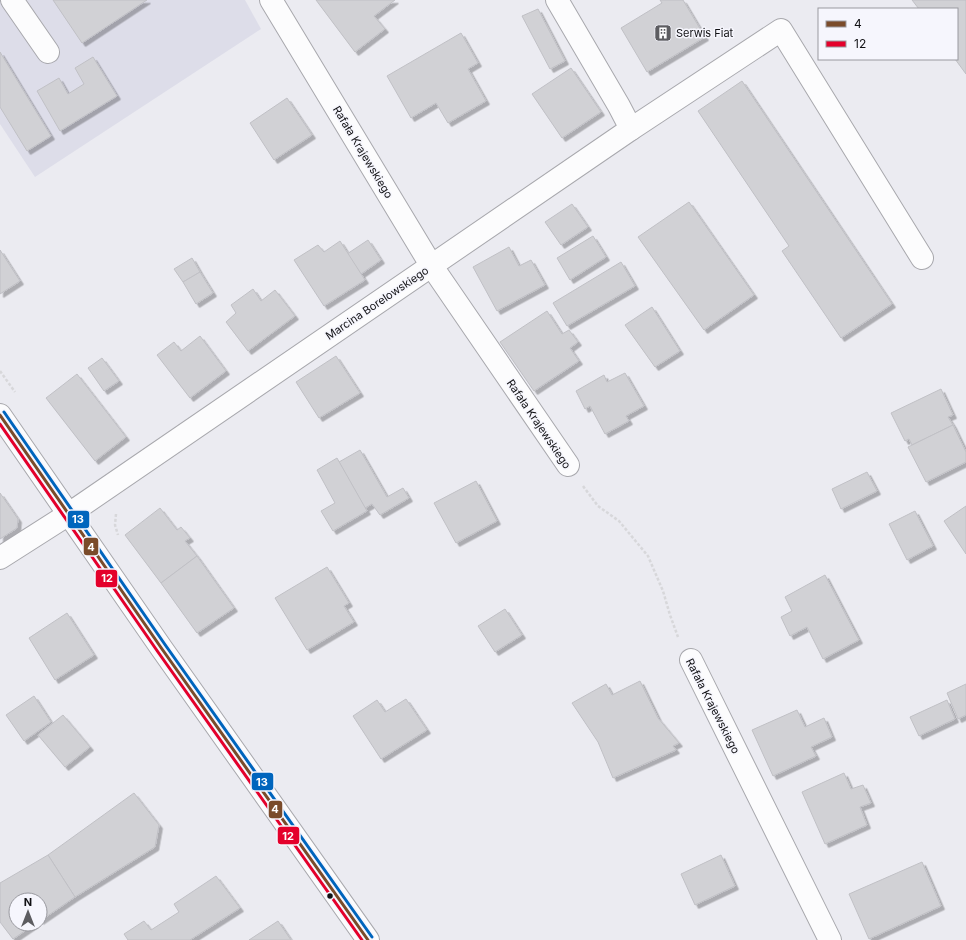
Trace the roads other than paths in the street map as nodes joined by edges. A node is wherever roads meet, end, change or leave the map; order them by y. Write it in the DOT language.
graph roads {
  1 [pos="12,0"];
  2 [pos="271,0"];
  3 [pos="557,0"];
  4 [pos="48,52"];
  5 [pos="631,129"];
  6 [pos="922,258"];
  7 [pos="432,266"];
  8 [pos="0,415"];
  9 [pos="568,465"];
  10 [pos="69,514"];
  11 [pos="0,558"];
  12 [pos="691,660"];
  13 [pos="368,940"];
  14 [pos="830,940"];
  1 -- 4 [label="street"];
  2 -- 7 [label="street, Rafała Krajewskiego"];
  3 -- 5 [label="street"];
  5 -- 6 [label="street, Marcina Borelowskiego"];
  5 -- 7 [label="street, Marcina Borelowskiego"];
  7 -- 9 [label="street, Rafała Krajewskiego"];
  7 -- 10 [label="street, Marcina Borelowskiego"];
  8 -- 10 [label="street"];
  10 -- 11 [label="street, Marcina Borelowskiego"];
  10 -- 13 [label="street"];
  12 -- 14 [label="street, Rafała Krajewskiego"];
}
